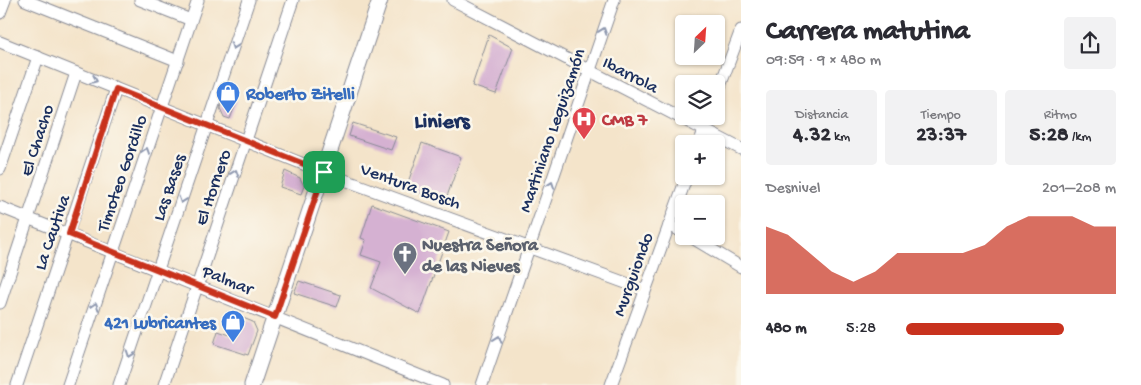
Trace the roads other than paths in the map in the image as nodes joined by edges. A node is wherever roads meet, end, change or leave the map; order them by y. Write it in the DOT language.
graph roads {
  1 [pos="5,0"];
  2 [pos="25,0"];
  3 [pos="140,0"];
  4 [pos="198,0"];
  5 [pos="249,0"];
  6 [pos="293,0"];
  7 [pos="380,0"];
  8 [pos="453,0"];
  9 [pos="614,0"];
  10 [pos="0,13"];
  11 [pos="191,20"];
  12 [pos="741,30"];
  13 [pos="0,42"];
  14 [pos="38,57"];
  15 [pos="178,62"];
  16 [pos="589,72"];
  17 [pos="76,73"];
  18 [pos="724,75"];
  19 [pos="116,89"];
  20 [pos="161,107"];
  21 [pos="207,125"];
  22 [pos="706,125"];
  23 [pos="704,131"];
  24 [pos="702,135"];
  25 [pos="246,141"];
  26 [pos="741,149"];
  27 [pos="0,169"];
  28 [pos="324,172"];
  29 [pos="684,185"];
  30 [pos="0,207"];
  31 [pos="28,218"];
  32 [pos="669,225"];
  33 [pos="675,228"];
  34 [pos="69,234"];
  35 [pos="704,245"];
  36 [pos="530,247"];
  37 [pos="113,252"];
  38 [pos="741,267"];
  39 [pos="158,270"];
  40 [pos="198,286"];
  41 [pos="644,290"];
  42 [pos="0,302"];
  43 [pos="275,317"];
  44 [pos="17,385"];
  45 [pos="68,385"];
  46 [pos="119,385"];
  47 [pos="164,385"];
  48 [pos="252,385"];
  49 [pos="443,385"];
  50 [pos="482,385"];
  51 [pos="612,385"];
  1 -- 10 [label="street"];
  2 -- 15 [label="street"];
  3 -- 11 [label="street"];
  4 -- 11 [label="street, Timoteo Gordillo"];
  5 -- 21 [label="street, Las Bases, one-way"];
  6 -- 25 [label="street, El Hornero"];
  7 -- 28 [label="street"];
  8 -- 16 [label="street, Ibarrola"];
  16 -- 9 [label="street, Martiniano Leguizamón, one-way"];
  11 -- 15 [label="street, Timoteo Gordillo"];
  12 -- 18 [label="street"];
  13 -- 14 [label="street, Ventura Bosch"];
  14 -- 17 [label="street, Ventura Bosch"];
  14 -- 27 [label="street"];
  15 -- 20 [label="street, Timoteo Gordillo"];
  16 -- 23 [label="street, Ibarrola"];
  36 -- 16 [label="street, Martiniano Leguizamón, one-way"];
  17 -- 19 [label="street, Ventura Bosch, one-way"];
  17 -- 31 [label="street, El Chacho"];
  19 -- 20 [label="street, Ventura Bosch"];
  19 -- 34 [label="street, La Cautiva"];
  20 -- 21 [label="street, Ventura Bosch"];
  37 -- 20 [label="street, Timoteo Gordillo, one-way"];
  21 -- 25 [label="street, Ventura Bosch"];
  21 -- 39 [label="street, Las Bases, one-way"];
  22 -- 23 [label="street"];
  23 -- 24 [label="street"];
  23 -- 26 [label="street, Ibarrola"];
  25 -- 28 [label="street, Ventura Bosch"];
  40 -- 25 [label="street, El Hornero, one-way"];
  28 -- 36 [label="street, Ventura Bosch"];
  28 -- 43 [label="street"];
  29 -- 32 [label="street, Murguiondo"];
  30 -- 31 [label="street, Palmar"];
  31 -- 34 [label="street, Palmar"];
  31 -- 42 [label="street, El Chacho"];
  32 -- 33 [label="street"];
  32 -- 41 [label="street, Murguiondo"];
  34 -- 37 [label="street, Palmar"];
  34 -- 44 [label="street, La Cautiva"];
  35 -- 38 [label="street"];
  36 -- 41 [label="street, Ventura Bosch"];
  50 -- 36 [label="street, Martiniano Leguizamón, one-way"];
  37 -- 39 [label="street, Palmar"];
  45 -- 37 [label="street, Timoteo Gordillo, one-way"];
  39 -- 40 [label="street, Palmar"];
  39 -- 46 [label="street, Las Bases, one-way"];
  40 -- 43 [label="street, Palmar"];
  40 -- 47 [label="street, El Hornero"];
  41 -- 51 [label="street, Murguiondo"];
  43 -- 48 [label="street"];
  43 -- 49 [label="street, Palmar"];
}
